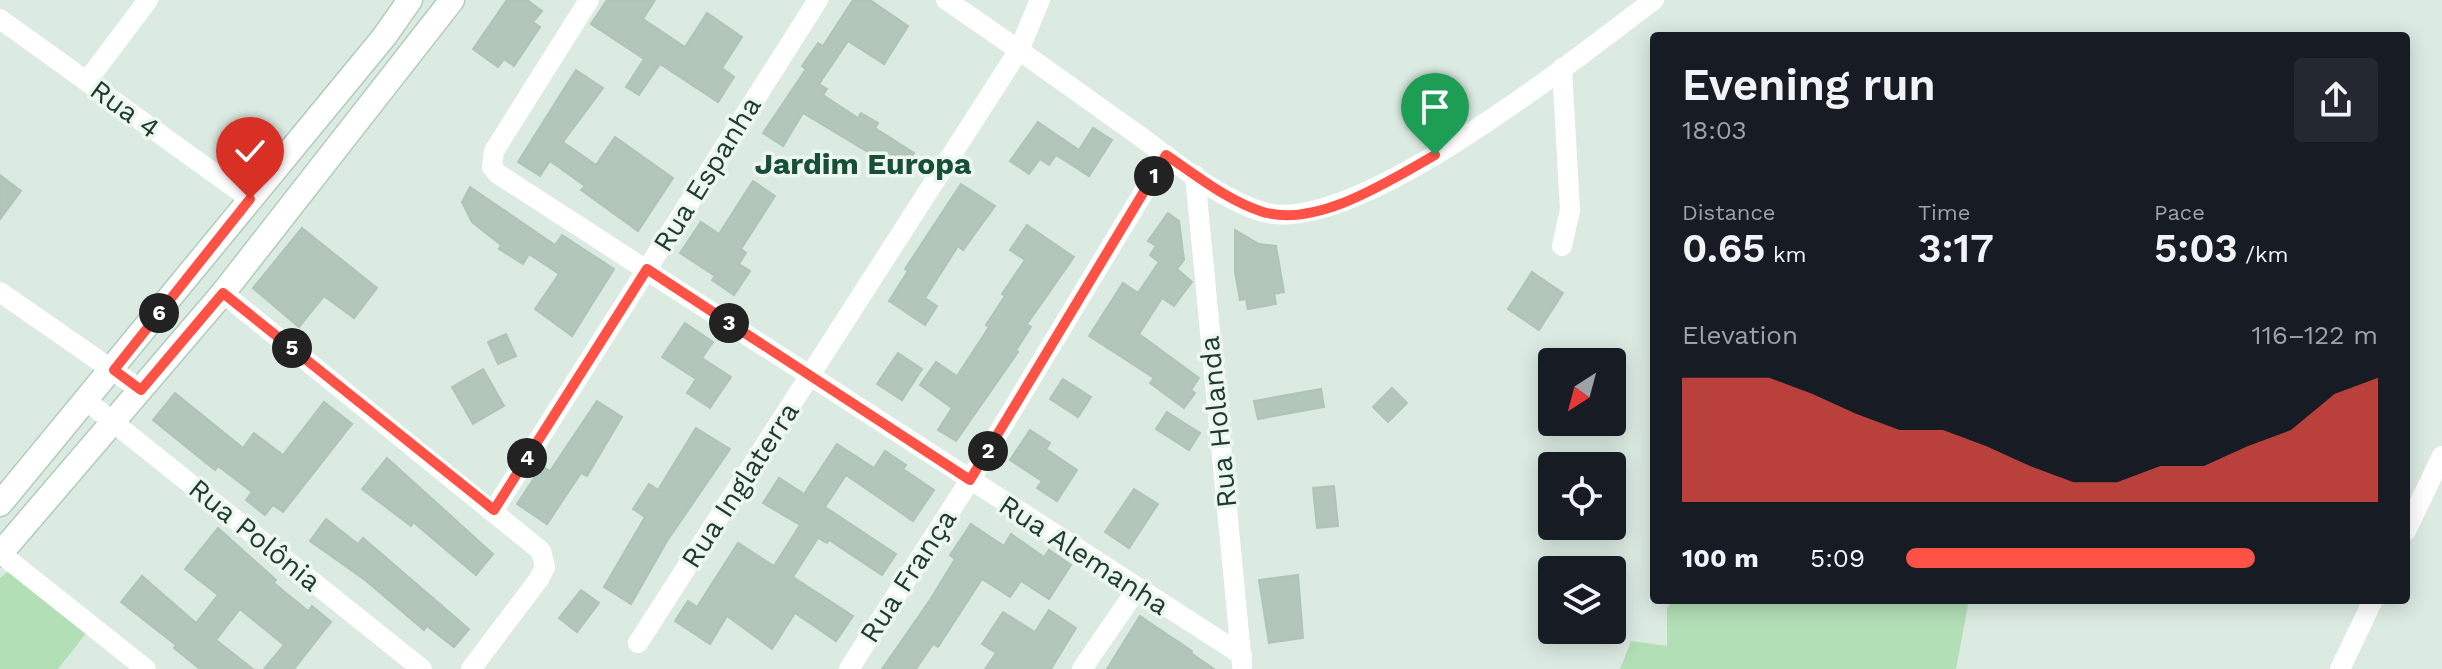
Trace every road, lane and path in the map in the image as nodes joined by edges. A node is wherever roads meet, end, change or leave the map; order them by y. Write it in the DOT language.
graph roads {
  1 [pos="148,0"];
  2 [pos="410,0"];
  3 [pos="452,0"];
  4 [pos="589,0"];
  5 [pos="818,0"];
  6 [pos="946,0"];
  7 [pos="1040,0"];
  8 [pos="1654,0"];
  9 [pos="0,19"];
  10 [pos="1019,50"];
  11 [pos="1562,68"];
  12 [pos="87,81"];
  13 [pos="1166,155"];
  14 [pos="1195,175"];
  15 [pos="250,199"];
  16 [pos="1562,246"];
  17 [pos="647,269"];
  18 [pos="0,292"];
  19 [pos="223,293"];
  20 [pos="114,370"];
  21 [pos="810,376"];
  22 [pos="141,390"];
  23 [pos="88,402"];
  24 [pos="113,422"];
  25 [pos="2442,456"];
  26 [pos="970,480"];
  27 [pos="0,504"];
  28 [pos="494,510"];
  29 [pos="2410,523"];
  30 [pos="0,553"];
  31 [pos="1137,589"];
  32 [pos="2371,604"];
  33 [pos="638,643"];
  34 [pos="1242,662"];
  35 [pos="146,669"];
  36 [pos="422,669"];
  37 [pos="471,669"];
  38 [pos="849,669"];
  39 [pos="1082,669"];
  40 [pos="2340,669"];
  1 -- 12 [label="street"];
  2 -- 15 [label="street"];
  3 -- 19 [label="street"];
  4 -- 17 [label="street, Rua Alemanha"];
  5 -- 17 [label="street, Rua Espanha"];
  6 -- 10 [label="street"];
  7 -- 10 [label="street, Rua Inglaterra"];
  8 -- 11 [label="street"];
  9 -- 12 [label="street, Rua 4"];
  10 -- 13 [label="street"];
  10 -- 21 [label="street, Rua Inglaterra"];
  11 -- 14 [label="street"];
  11 -- 16 [label="street"];
  12 -- 15 [label="street, Rua 4"];
  13 -- 14 [label="street"];
  13 -- 26 [label="street, Rua França"];
  14 -- 34 [label="street, Rua Holanda"];
  15 -- 20 [label="street"];
  17 -- 21 [label="street, Rua Alemanha"];
  17 -- 28 [label="street, Rua Espanha"];
  18 -- 20 [label="street"];
  19 -- 22 [label="street"];
  19 -- 28 [label="street"];
  20 -- 22 [label="street"];
  20 -- 23 [label="street"];
  21 -- 26 [label="street, Rua Alemanha"];
  21 -- 33 [label="street, Rua Inglaterra"];
  22 -- 24 [label="street"];
  23 -- 24 [label="street, Rua Polônia"];
  23 -- 27 [label="street"];
  24 -- 30 [label="street"];
  24 -- 36 [label="street, Rua Polônia"];
  25 -- 29 [label="street"];
  26 -- 31 [label="street, Rua Alemanha"];
  26 -- 38 [label="street, Rua França"];
  28 -- 37 [label="street"];
  30 -- 35 [label="street"];
  31 -- 34 [label="street, Rua Alemanha"];
  31 -- 39 [label="street"];
  32 -- 40 [label="street"];
}
